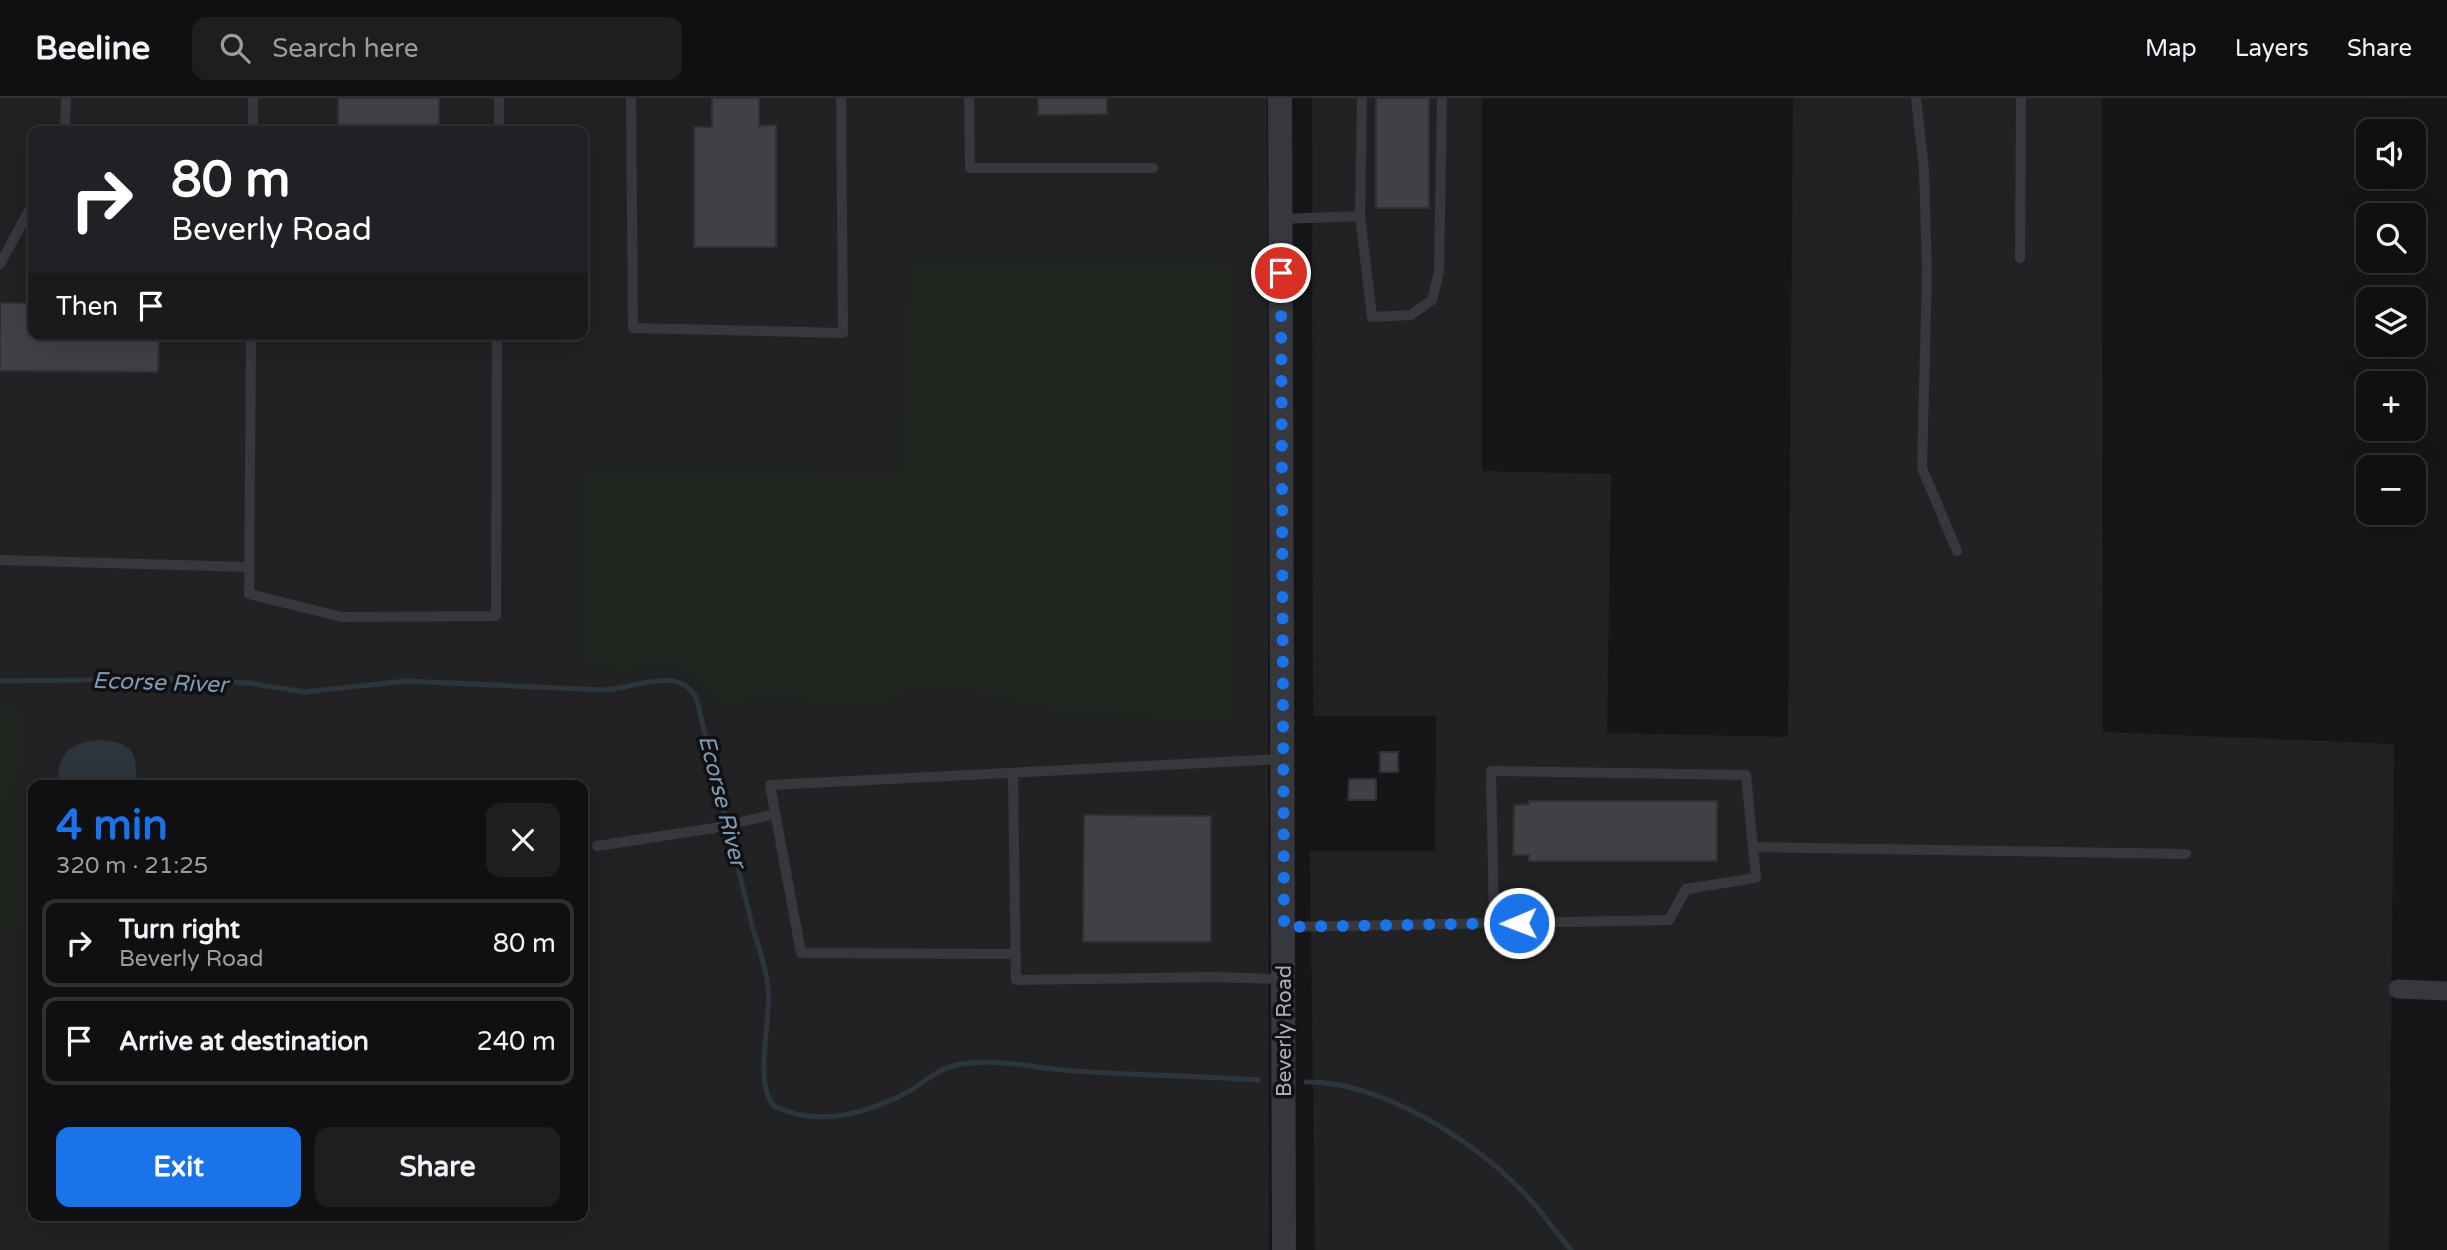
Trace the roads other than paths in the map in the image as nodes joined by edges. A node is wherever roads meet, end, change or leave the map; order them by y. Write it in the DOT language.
graph roads {
  1 [pos="66,98"];
  2 [pos="253,98"];
  3 [pos="499,98"];
  4 [pos="631,98"];
  5 [pos="841,98"];
  6 [pos="970,98"];
  7 [pos="1280,98"];
  8 [pos="1362,98"];
  9 [pos="1442,98"];
  10 [pos="1916,98"];
  11 [pos="2021,98"];
  12 [pos="65,126"];
  13 [pos="253,126"];
  14 [pos="499,126"];
  15 [pos="1153,168"];
  16 [pos="28,212"];
  17 [pos="1360,216"];
  18 [pos="1281,219"];
  19 [pos="2020,258"];
  20 [pos="0,264"];
  21 [pos="251,340"];
  22 [pos="497,340"];
  23 [pos="1957,551"];
  24 [pos="0,560"];
  25 [pos="249,566"];
  26 [pos="1283,759"];
  27 [pos="1013,775"];
  28 [pos="775,814"];
  29 [pos="597,846"];
  30 [pos="1753,847"];
  31 [pos="2186,854"];
  32 [pos="1494,923"];
  33 [pos="1284,927"];
  34 [pos="1015,954"];
  35 [pos="1284,979"];
  36 [pos="2398,989"];
  37 [pos="2447,990"];
  38 [pos="1284,1250"];
  1 -- 12 [label="lane"];
  2 -- 13 [label="lane"];
  3 -- 14 [label="lane"];
  4 -- 5 [label="lane"];
  6 -- 15 [label="lane"];
  7 -- 18 [label="street, Beverly Road"];
  8 -- 17 [label="lane"];
  9 -- 17 [label="lane"];
  10 -- 23 [label="lane"];
  11 -- 19 [label="lane"];
  16 -- 20 [label="lane"];
  17 -- 18 [label="lane"];
  18 -- 26 [label="street, Beverly Road"];
  21 -- 25 [label="lane"];
  22 -- 25 [label="lane"];
  24 -- 25 [label="lane"];
  26 -- 27 [label="lane"];
  26 -- 33 [label="street, Beverly Road"];
  27 -- 28 [label="lane"];
  27 -- 34 [label="lane"];
  28 -- 29 [label="lane"];
  28 -- 34 [label="lane"];
  30 -- 31 [label="lane"];
  30 -- 32 [label="lane"];
  30 -- 32 [label="lane"];
  32 -- 33 [label="lane"];
  33 -- 35 [label="street, Beverly Road"];
  34 -- 35 [label="lane"];
  35 -- 38 [label="street, Beverly Road"];
  36 -- 37 [label="street"];
}
